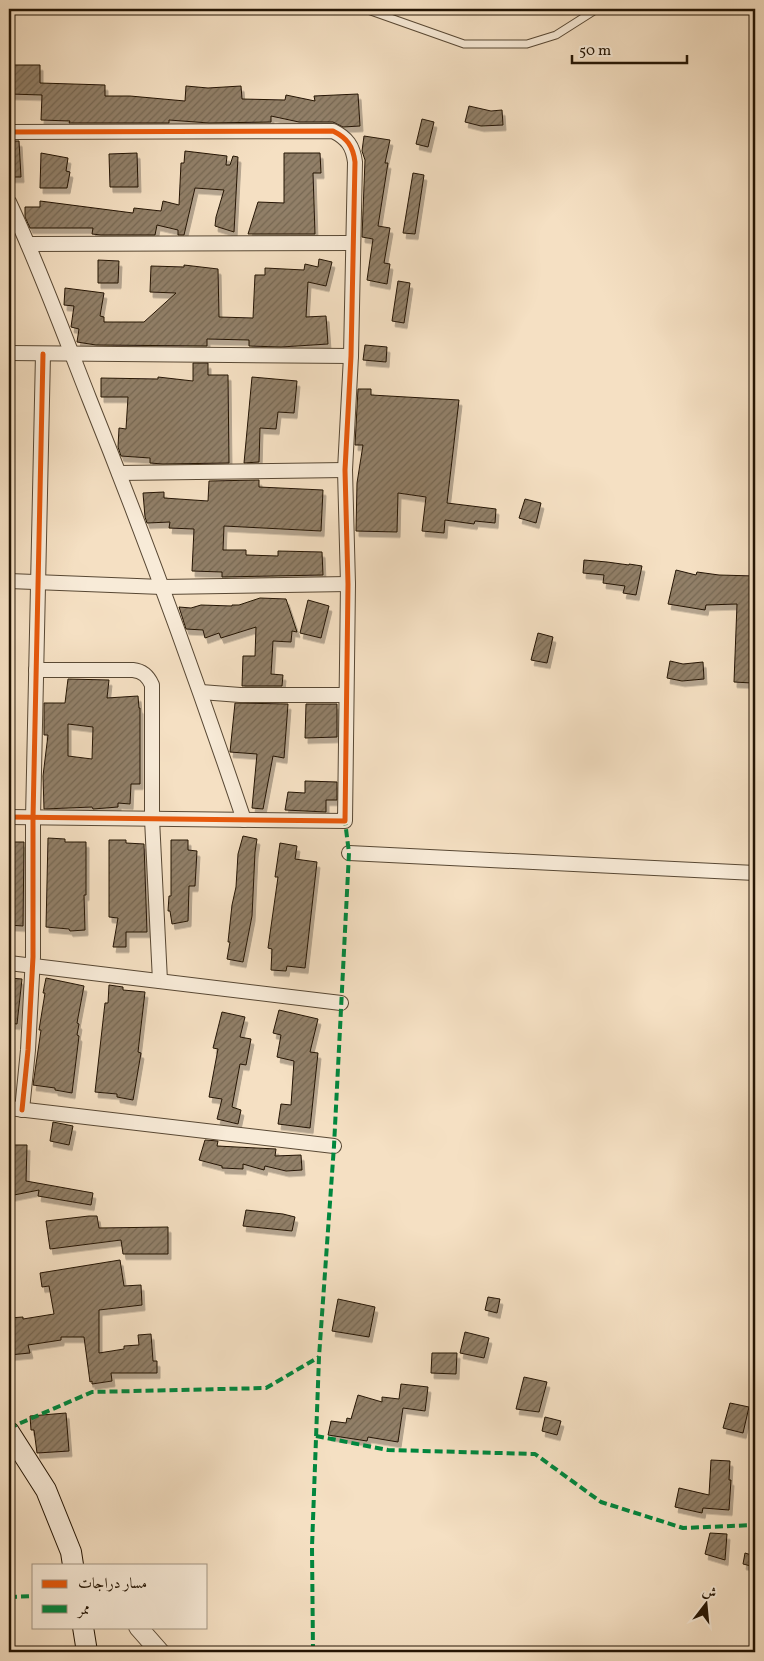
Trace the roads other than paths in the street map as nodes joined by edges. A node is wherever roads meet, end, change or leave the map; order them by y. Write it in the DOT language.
graph roads {
  1 [pos="364,9"];
  2 [pos="597,9"];
  3 [pos="9,132"];
  4 [pos="9,202"];
  5 [pos="353,243"];
  6 [pos="28,244"];
  7 [pos="9,353"];
  8 [pos="43,354"];
  9 [pos="72,354"];
  10 [pos="351,356"];
  11 [pos="345,470"];
  12 [pos="119,473"];
  13 [pos="9,580"];
  14 [pos="38,581"];
  15 [pos="348,584"];
  16 [pos="162,587"];
  17 [pos="36,670"];
  18 [pos="201,692"];
  19 [pos="346,695"];
  20 [pos="9,818"];
  21 [pos="33,818"];
  22 [pos="152,819"];
  23 [pos="244,820"];
  24 [pos="349,852"];
  25 [pos="755,873"];
  26 [pos="9,963"];
  27 [pos="32,966"];
  28 [pos="160,981"];
  29 [pos="341,1003"];
  30 [pos="15,1109"];
  31 [pos="334,1146"];
  32 [pos="9,1432"];
  33 [pos="76,1560"];
  34 [pos="83,1628"];
  35 [pos="139,1628"];
  36 [pos="87,1652"];
  37 [pos="160,1652"];
  1 -- 2 [label="lane"];
  3 -- 5 [label="street"];
  4 -- 6 [label="street"];
  5 -- 6 [label="street"];
  5 -- 10 [label="street"];
  6 -- 9 [label="street"];
  7 -- 8 [label="street"];
  8 -- 9 [label="street"];
  8 -- 14 [label="street"];
  9 -- 10 [label="street"];
  9 -- 12 [label="street"];
  10 -- 11 [label="street"];
  11 -- 12 [label="street"];
  11 -- 15 [label="street"];
  12 -- 16 [label="street"];
  13 -- 14 [label="street"];
  14 -- 16 [label="street"];
  14 -- 17 [label="street"];
  15 -- 16 [label="street"];
  15 -- 19 [label="street"];
  16 -- 18 [label="street"];
  17 -- 21 [label="street"];
  17 -- 22 [label="street"];
  18 -- 19 [label="street"];
  18 -- 23 [label="street"];
  19 -- 23 [label="street"];
  20 -- 21 [label="street"];
  21 -- 22 [label="street"];
  21 -- 27 [label="street"];
  22 -- 23 [label="street"];
  22 -- 28 [label="street"];
  24 -- 25 [label="street"];
  26 -- 27 [label="street"];
  27 -- 28 [label="street"];
  27 -- 30 [label="street"];
  28 -- 29 [label="street"];
  30 -- 31 [label="street"];
  32 -- 33 [label="main road"];
  34 -- 36 [label="main road"];
  35 -- 37 [label="street"];
}
